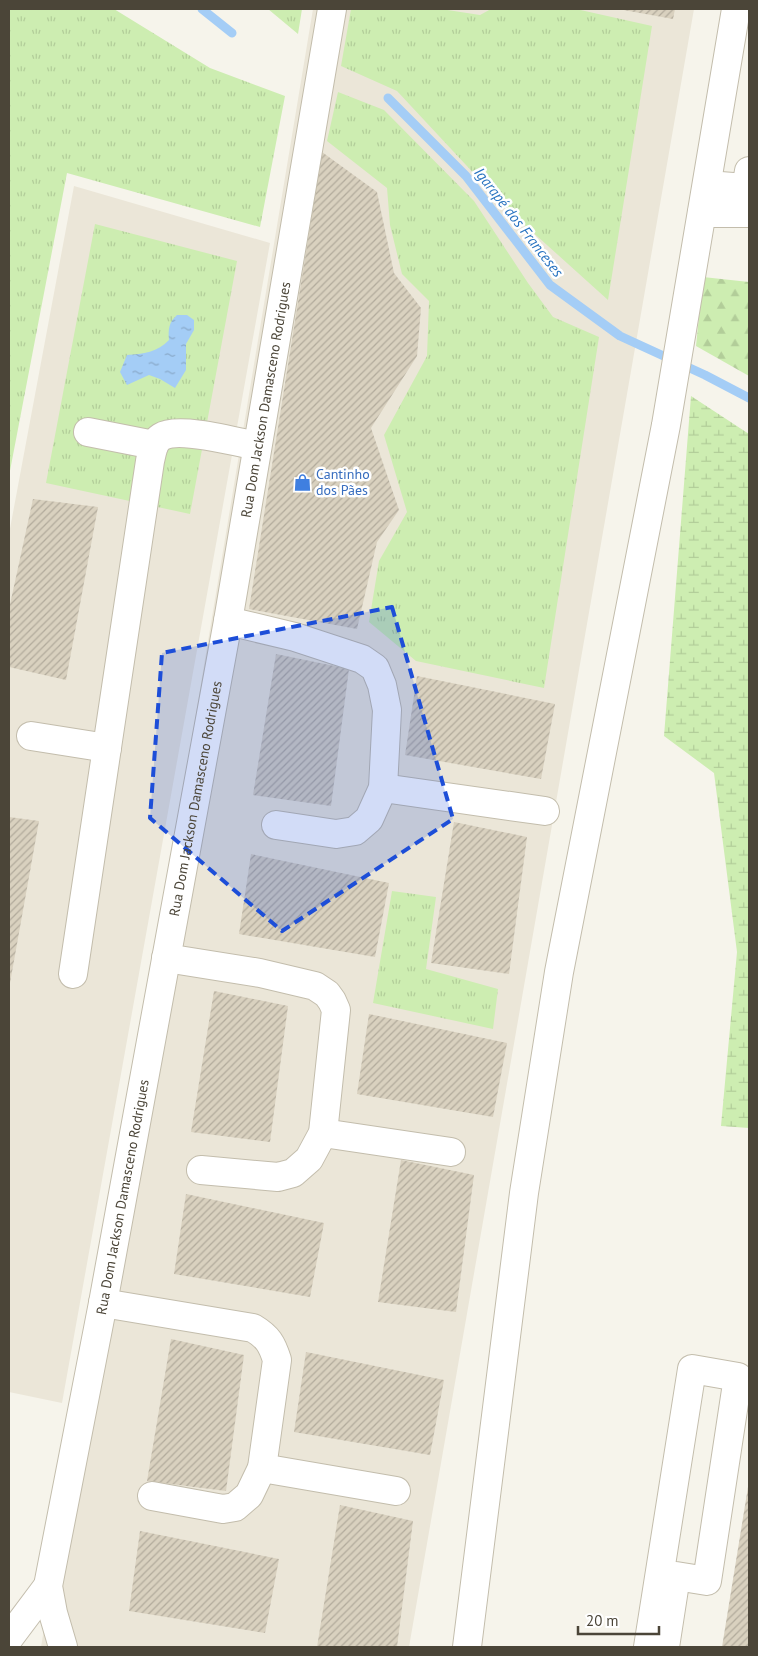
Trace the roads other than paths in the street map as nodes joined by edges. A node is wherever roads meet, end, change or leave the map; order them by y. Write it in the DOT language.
graph roads {
  1 [pos="332,9"];
  2 [pos="736,9"];
  3 [pos="749,171"];
  4 [pos="707,185"];
  5 [pos="702,214"];
  6 [pos="749,214"];
  7 [pos="88,432"];
  8 [pos="154,445"];
  9 [pos="258,446"];
  10 [pos="228,621"];
  11 [pos="32,736"];
  12 [pos="107,748"];
  13 [pos="383,788"];
  14 [pos="545,811"];
  15 [pos="276,825"];
  16 [pos="166,958"];
  17 [pos="73,974"];
  18 [pos="323,1133"];
  19 [pos="451,1152"];
  20 [pos="201,1170"];
  21 [pos="103,1303"];
  22 [pos="262,1468"];
  23 [pos="396,1491"];
  24 [pos="152,1496"];
  25 [pos="48,1586"];
  26 [pos="9,1638"];
  27 [pos="63,1647"];
  28 [pos="467,1647"];
  29 [pos="648,1647"];
  30 [pos="665,1647"];
  1 -- 9 [label="street, Rua Dom Jackson Damasceno Rodrigues"];
  2 -- 4 [label="street"];
  3 -- 4 [label="street"];
  4 -- 5 [label="street"];
  5 -- 6 [label="street"];
  5 -- 28 [label="street"];
  7 -- 8 [label="street"];
  8 -- 9 [label="street"];
  8 -- 12 [label="street"];
  9 -- 10 [label="street, Rua Dom Jackson Damasceno Rodrigues"];
  10 -- 13 [label="street"];
  10 -- 16 [label="street, Rua Dom Jackson Damasceno Rodrigues"];
  11 -- 12 [label="street"];
  12 -- 17 [label="street"];
  13 -- 14 [label="street"];
  13 -- 15 [label="street"];
  16 -- 18 [label="street"];
  16 -- 21 [label="street, Rua Dom Jackson Damasceno Rodrigues"];
  18 -- 19 [label="street"];
  18 -- 20 [label="street"];
  21 -- 22 [label="street"];
  21 -- 25 [label="street, Rua Dom Jackson Damasceno Rodrigues"];
  22 -- 23 [label="street"];
  22 -- 24 [label="street"];
  25 -- 26 [label="street, Rua Dom Jackson Damasceno Rodrigues"];
  25 -- 27 [label="street, Rua Dom Jackson Damasceno Rodrigues"];
  29 -- 30 [label="street"];
}
